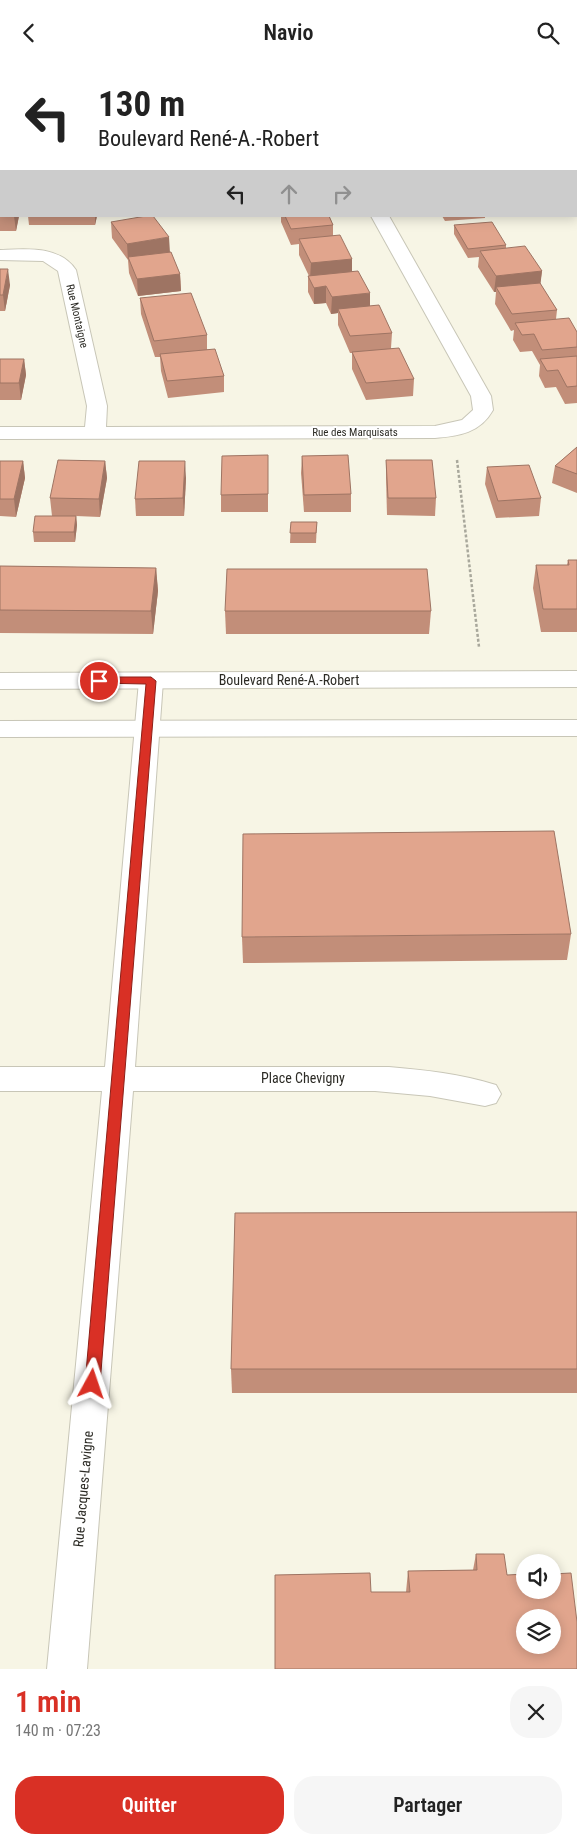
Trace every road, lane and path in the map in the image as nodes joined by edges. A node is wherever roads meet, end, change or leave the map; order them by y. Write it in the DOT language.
graph roads {
  1 [pos="381,217"];
  2 [pos="0,255"];
  3 [pos="0,433"];
  4 [pos="95,433"];
  5 [pos="457,459"];
  6 [pos="479,651"];
  7 [pos="577,679"];
  8 [pos="0,681"];
  9 [pos="151,681"];
  10 [pos="577,727"];
  11 [pos="0,729"];
  12 [pos="147,729"];
  13 [pos="120,1077"];
  14 [pos="0,1079"];
  15 [pos="485,1094"];
  16 [pos="67,1669"];
  1 -- 4 [label="street, Rue des Marquisats"];
  2 -- 4 [label="street, Rue Montaigne"];
  3 -- 4 [label="street, Rue des Marquisats"];
  5 -- 6 [label="path"];
  7 -- 9 [label="street, Boulevard René-A.-Robert"];
  8 -- 9 [label="street, Boulevard René-A.-Robert"];
  9 -- 12 [label="street, Rue Jacques-Lavigne"];
  10 -- 12 [label="street"];
  11 -- 12 [label="street"];
  12 -- 13 [label="street, Rue Jacques-Lavigne"];
  13 -- 14 [label="street, Place Chevigny"];
  13 -- 15 [label="street, Place Chevigny"];
  13 -- 16 [label="street, Rue Jacques-Lavigne"];
}
